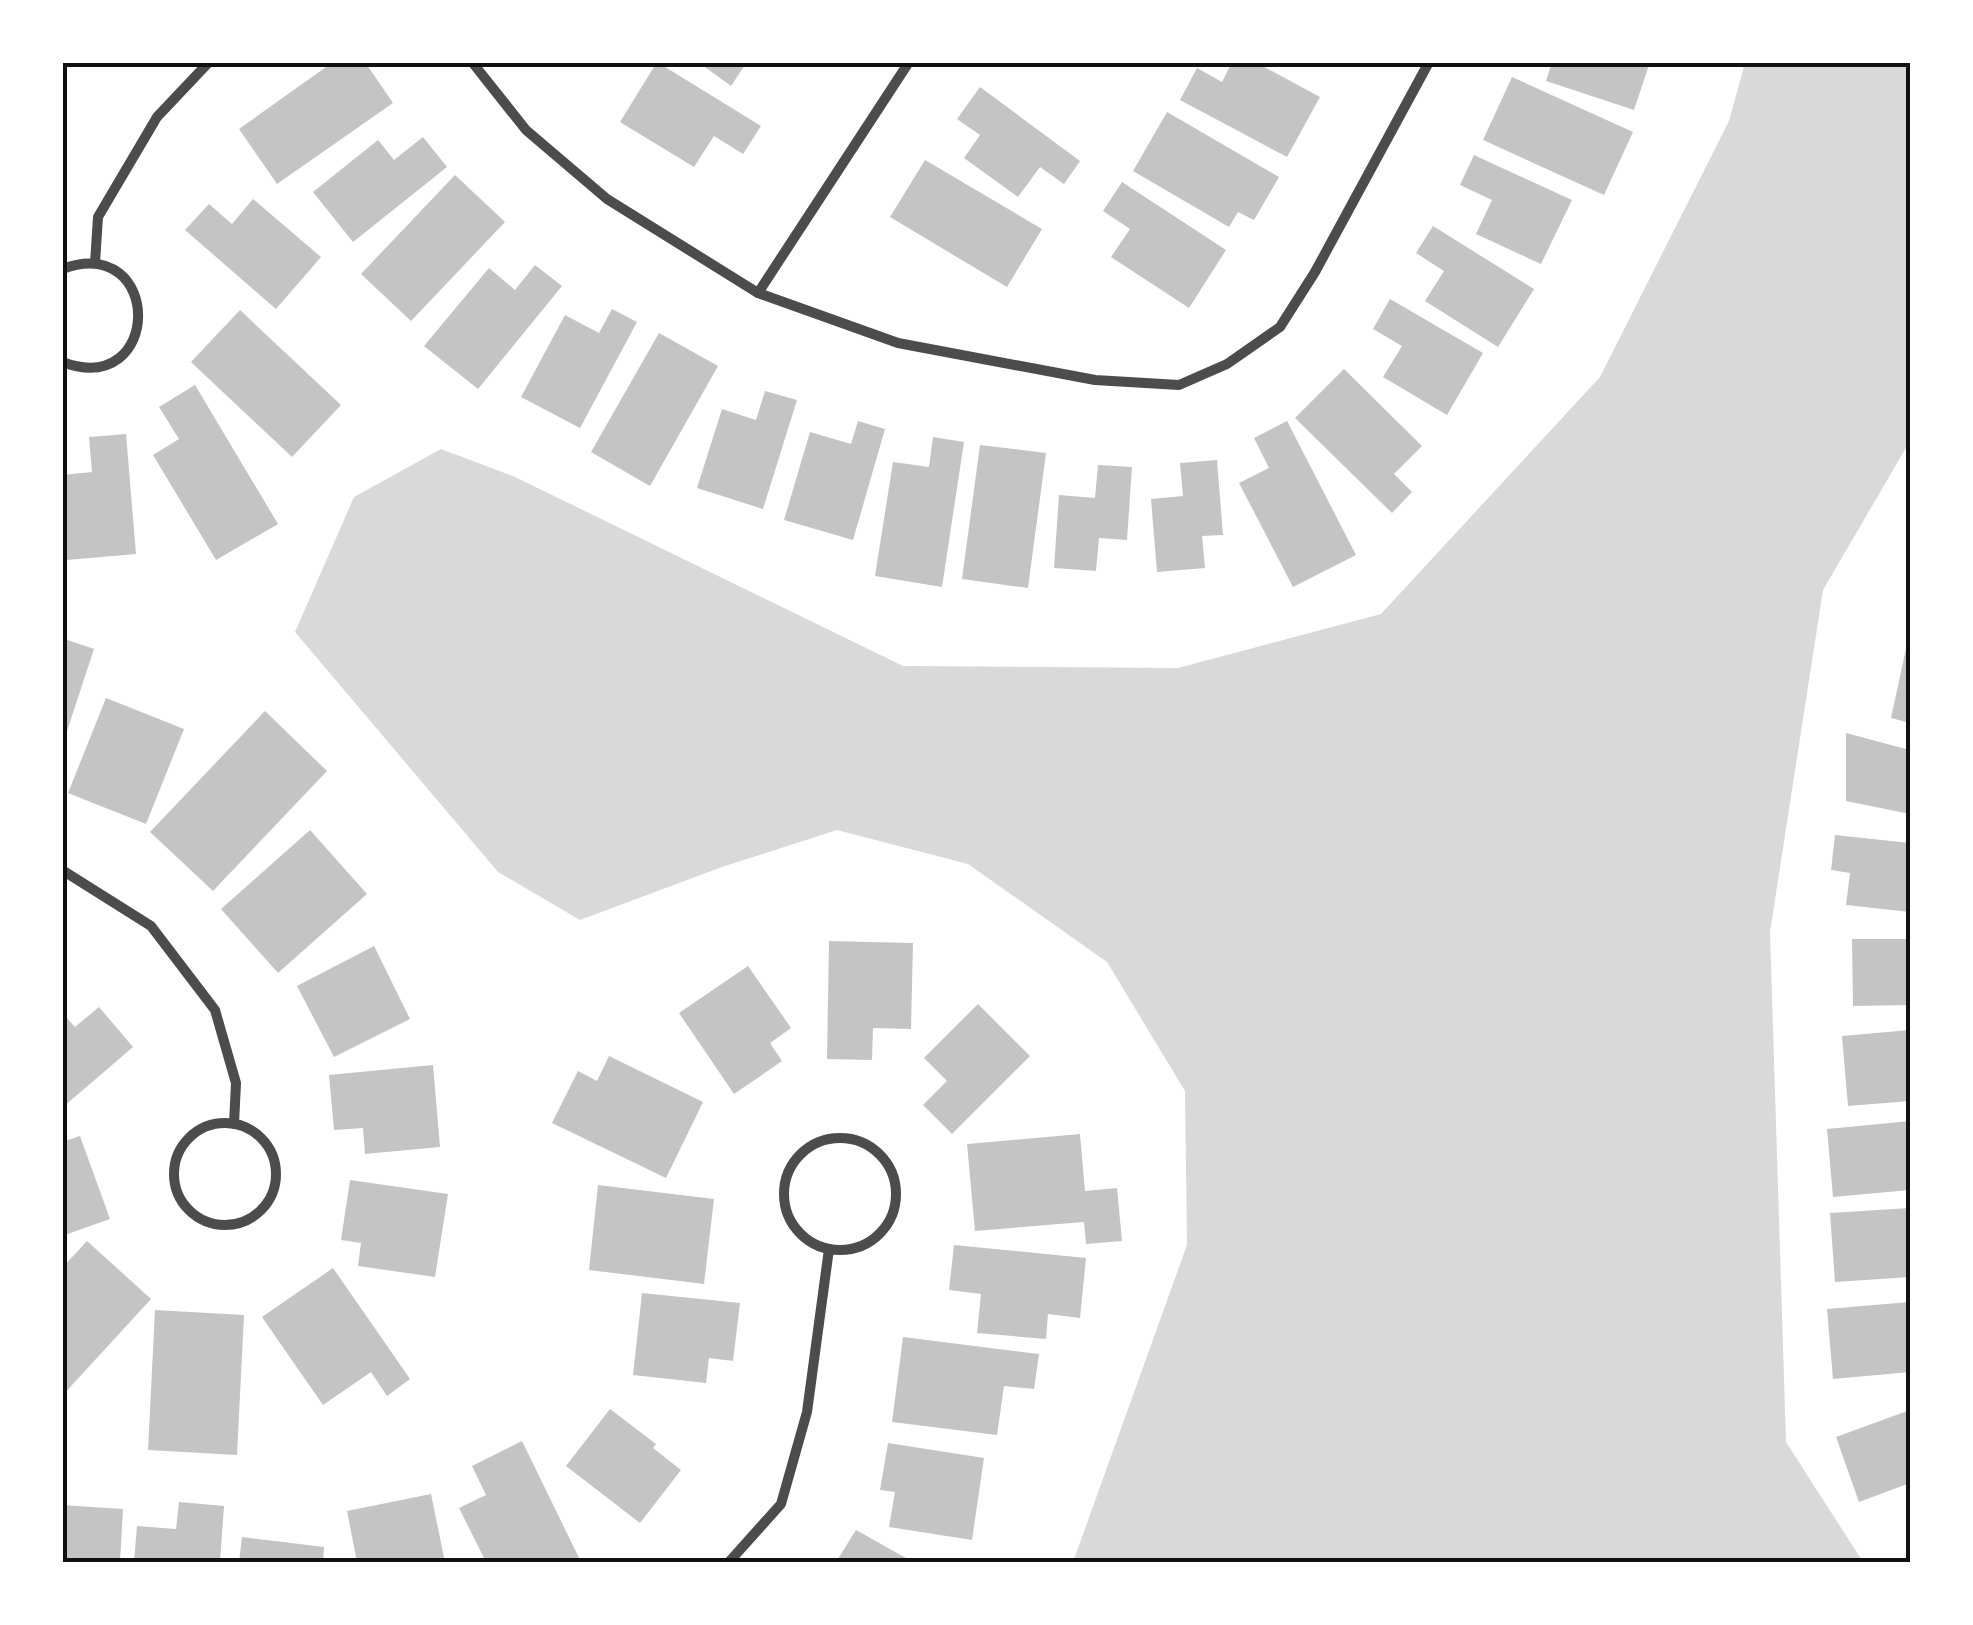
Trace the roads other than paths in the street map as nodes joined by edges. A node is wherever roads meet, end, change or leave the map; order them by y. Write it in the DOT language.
graph roads {
  1 [pos="209,62"];
  2 [pos="472,62"];
  3 [pos="909,62"];
  4 [pos="1429,62"];
  5 [pos="95,263"];
  6 [pos="62,269"];
  7 [pos="758,293"];
  8 [pos="62,362"];
  9 [pos="62,870"];
  10 [pos="234,1124"];
  11 [pos="829,1249"];
  12 [pos="729,1562"];
  1 -- 5 [label="street"];
  2 -- 7 [label="street"];
  3 -- 7 [label="street"];
  4 -- 7 [label="street"];
  5 -- 6 [label="street"];
  5 -- 8 [label="street"];
  9 -- 10 [label="street"];
  10 -- 10 [label="street"];
  11 -- 11 [label="street"];
  11 -- 12 [label="street"];
}
